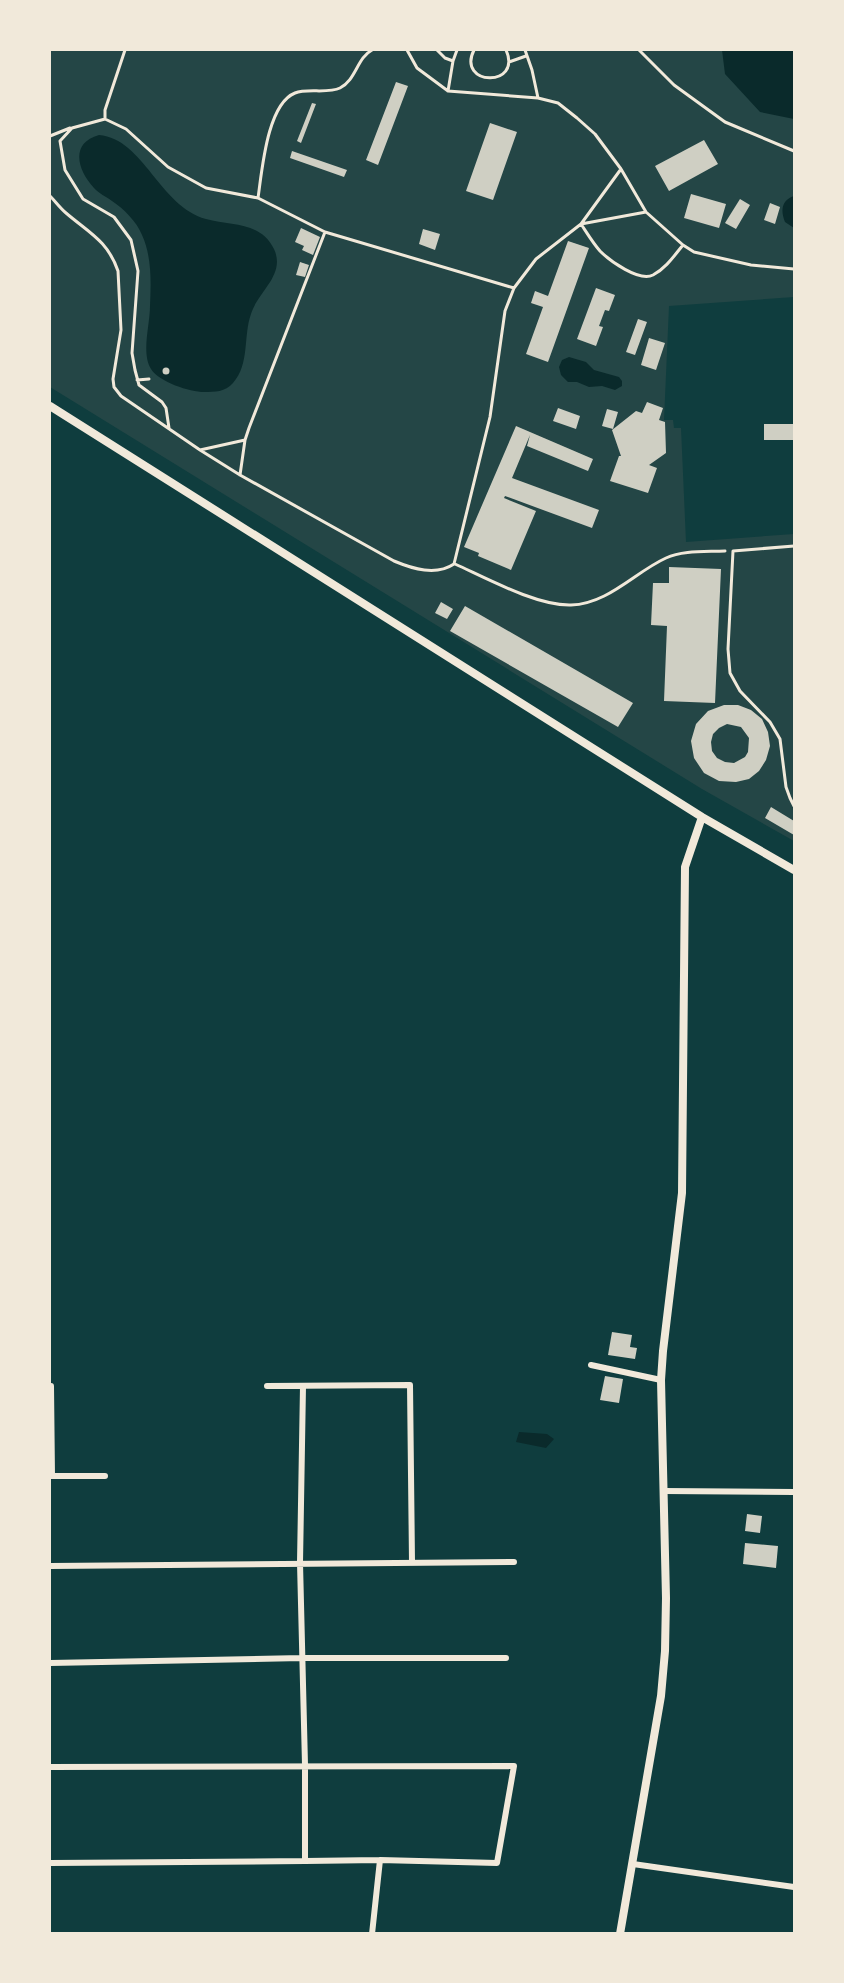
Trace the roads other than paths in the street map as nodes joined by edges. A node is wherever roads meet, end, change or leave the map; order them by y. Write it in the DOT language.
graph roads {
  1 [pos="50,406"];
  2 [pos="795,546"];
  3 [pos="795,806"];
  4 [pos="702,817"];
  5 [pos="795,870"];
  6 [pos="591,1365"];
  7 [pos="661,1380"];
  8 [pos="51,1386"];
  9 [pos="267,1386"];
  10 [pos="303,1386"];
  11 [pos="51,1476"];
  12 [pos="105,1476"];
  13 [pos="664,1491"];
  14 [pos="795,1492"];
  15 [pos="412,1562"];
  16 [pos="514,1562"];
  17 [pos="300,1563"];
  18 [pos="50,1566"];
  19 [pos="302,1658"];
  20 [pos="506,1658"];
  21 [pos="50,1663"];
  22 [pos="305,1765"];
  23 [pos="50,1767"];
  24 [pos="380,1860"];
  25 [pos="305,1861"];
  26 [pos="50,1863"];
  27 [pos="633,1864"];
  28 [pos="795,1887"];
  29 [pos="372,1934"];
  30 [pos="620,1934"];
  1 -- 4 [label="street"];
  2 -- 3 [label="lane"];
  4 -- 5 [label="street"];
  4 -- 7 [label="street"];
  6 -- 7 [label="street"];
  7 -- 13 [label="street"];
  8 -- 11 [label="street"];
  9 -- 10 [label="street"];
  10 -- 15 [label="street"];
  10 -- 17 [label="street"];
  11 -- 12 [label="street"];
  13 -- 14 [label="street"];
  13 -- 27 [label="street"];
  15 -- 16 [label="street"];
  15 -- 17 [label="street"];
  17 -- 18 [label="street"];
  17 -- 19 [label="street"];
  19 -- 20 [label="street"];
  19 -- 21 [label="street"];
  19 -- 22 [label="street"];
  22 -- 23 [label="street"];
  22 -- 24 [label="street"];
  22 -- 25 [label="street"];
  24 -- 25 [label="street"];
  24 -- 29 [label="street"];
  25 -- 26 [label="street"];
  27 -- 28 [label="street"];
  27 -- 30 [label="street"];
}
